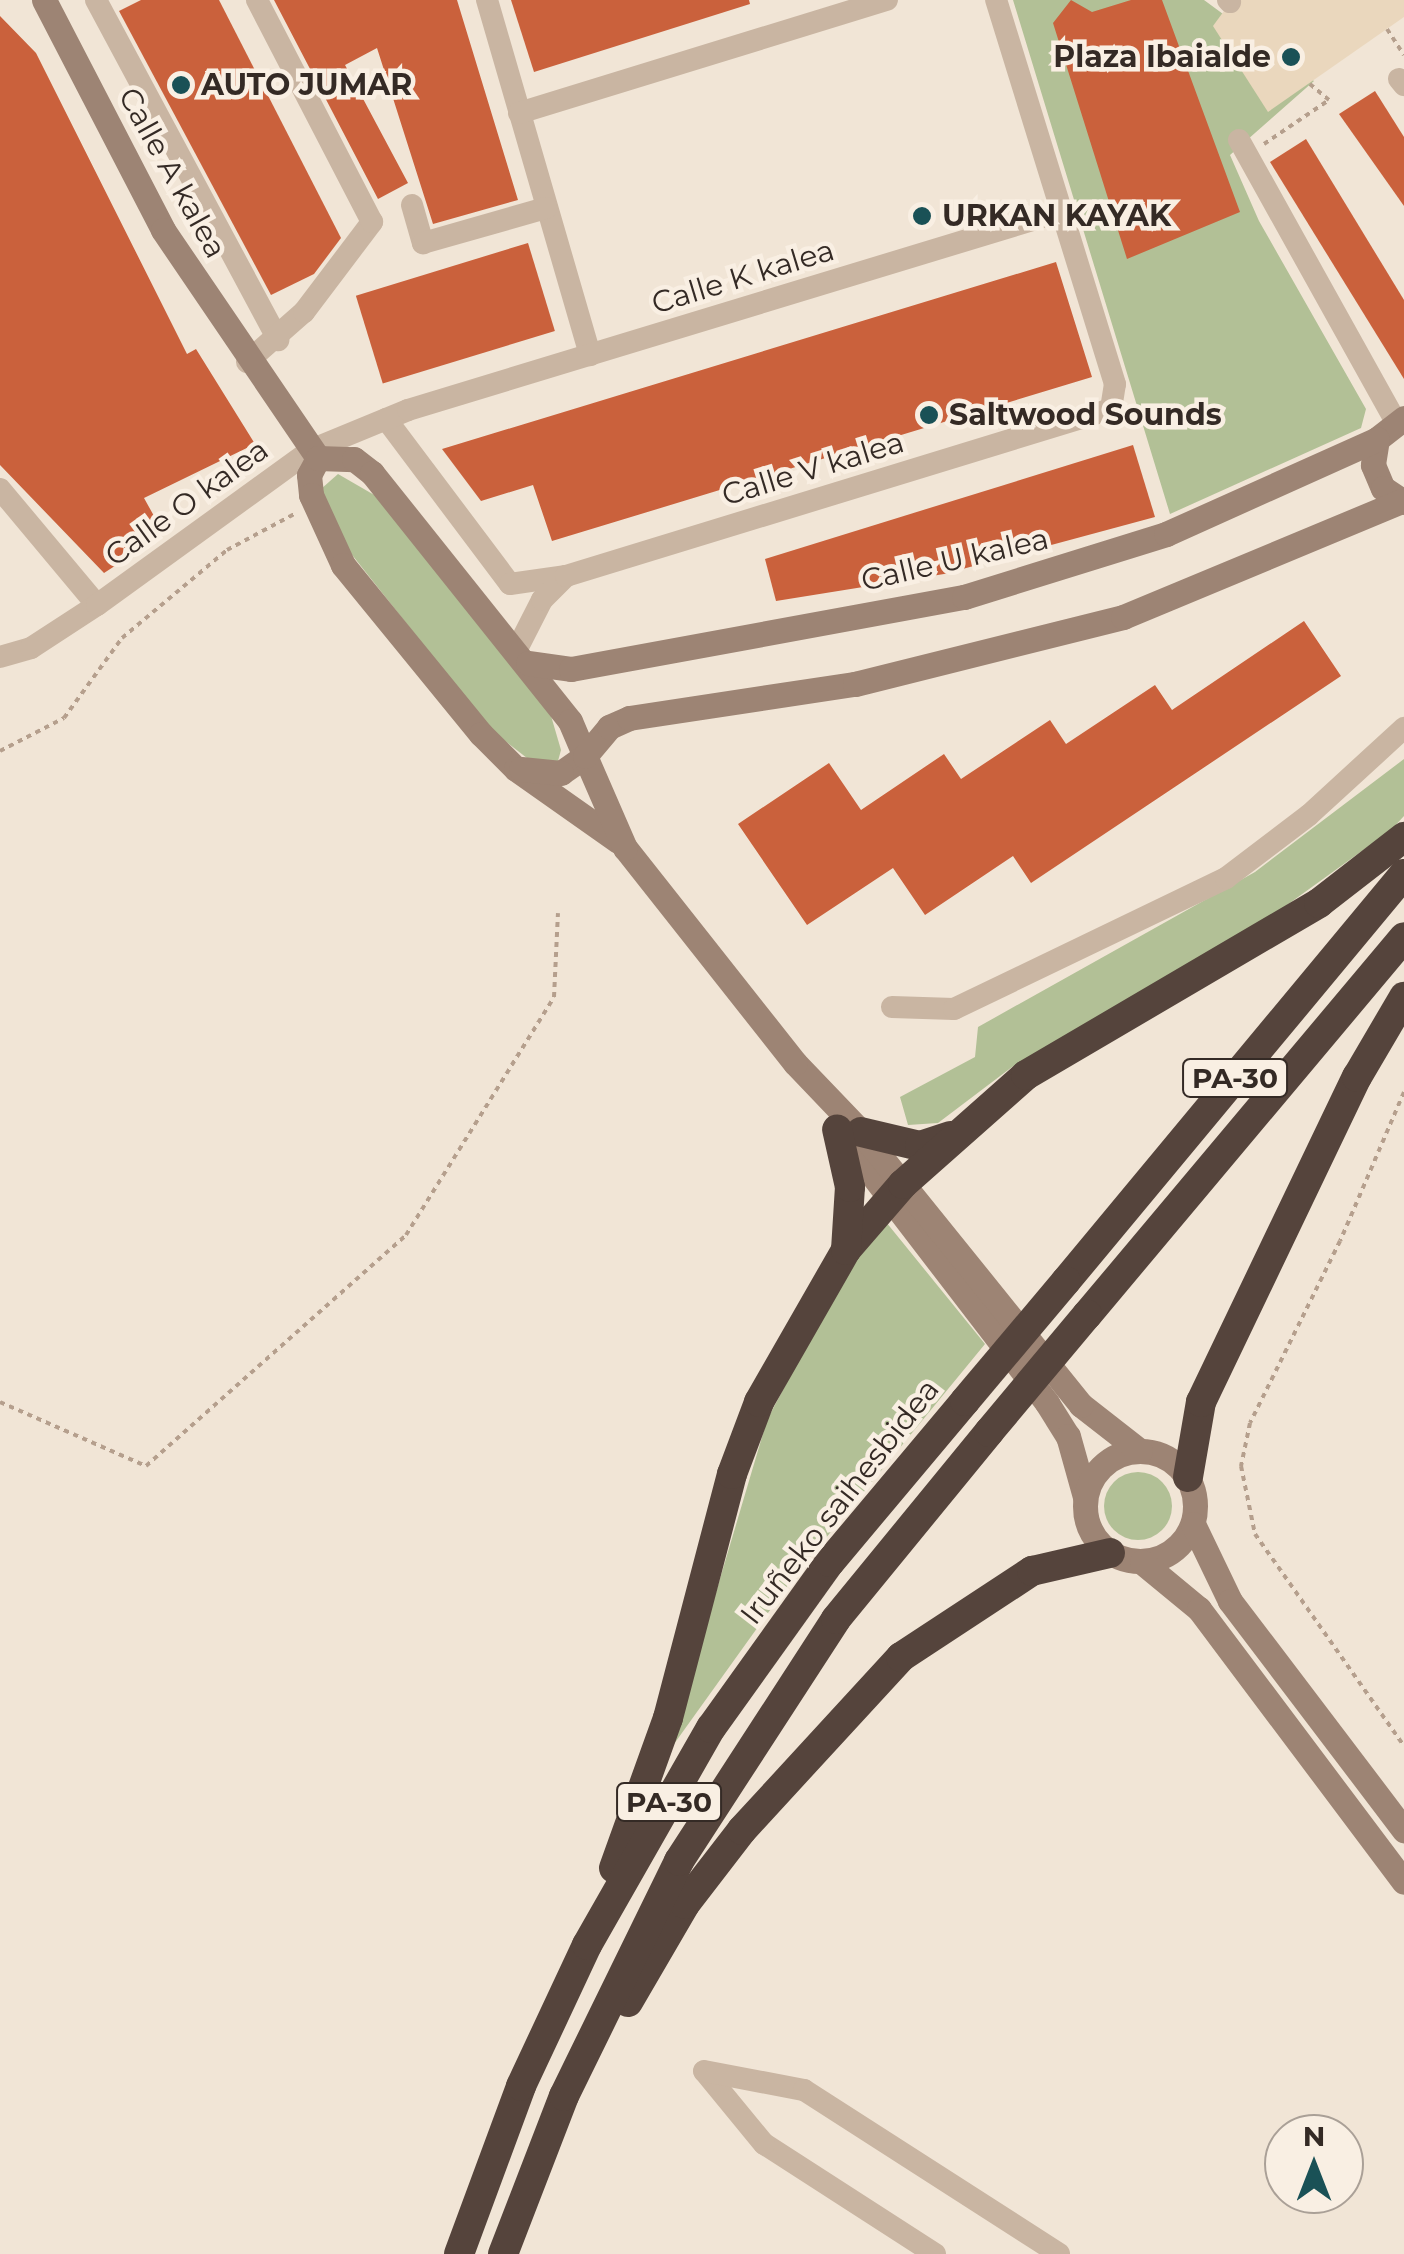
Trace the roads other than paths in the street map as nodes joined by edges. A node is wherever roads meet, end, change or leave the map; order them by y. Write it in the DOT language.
graph roads {
  1 [pos="96,0"];
  2 [pos="257,0"];
  3 [pos="487,0"];
  4 [pos="887,0"];
  5 [pos="996,0"];
  6 [pos="54,3"];
  7 [pos="519,114"];
  8 [pos="1239,140"];
  9 [pos="412,205"];
  10 [pos="546,208"];
  11 [pos="1062,212"];
  12 [pos="278,340"];
  13 [pos="590,355"];
  14 [pos="247,362"];
  15 [pos="386,419"];
  16 [pos="1400,419"];
  17 [pos="1377,440"];
  18 [pos="314,454"];
  19 [pos="0,489"];
  20 [pos="1402,501"];
  21 [pos="566,576"];
  22 [pos="96,605"];
  23 [pos="523,656"];
  24 [pos="0,658"];
  25 [pos="1404,728"];
  26 [pos="585,756"];
  27 [pos="516,769"];
  28 [pos="1404,836"];
  29 [pos="625,848"];
  30 [pos="1404,874"];
  31 [pos="1404,938"];
  32 [pos="1404,997"];
  33 [pos="892,1007"];
  34 [pos="849,1131"];
  35 [pos="953,1135"];
  36 [pos="892,1200"];
  37 [pos="846,1250"];
  38 [pos="1140,1450"];
  39 [pos="1188,1478"];
  40 [pos="1085,1497"];
  41 [pos="1193,1524"];
  42 [pos="1110,1553"];
  43 [pos="1142,1562"];
  44 [pos="1404,1830"];
  45 [pos="1404,1882"];
  46 [pos="586,1945"];
  47 [pos="459,2254"];
  48 [pos="503,2254"];
  49 [pos="512,2254"];
  50 [pos="935,2254"];
  51 [pos="1059,2254"];
  1 -- 12 [label="street, Calle A kalea"];
  2 -- 12 [label="street"];
  3 -- 7 [label="street"];
  4 -- 7 [label="street"];
  5 -- 11 [label="street"];
  6 -- 14 [label="street, Calle A kalea"];
  7 -- 10 [label="street"];
  8 -- 16 [label="street"];
  9 -- 10 [label="street"];
  10 -- 13 [label="street"];
  11 -- 13 [label="street, Calle K kalea"];
  11 -- 21 [label="street, Calle V kalea"];
  12 -- 14 [label="street"];
  13 -- 15 [label="street, Calle K kalea"];
  14 -- 18 [label="street, Calle A kalea"];
  15 -- 18 [label="street, Calle K kalea"];
  15 -- 21 [label="street, Calle V kalea"];
  16 -- 17 [label="street"];
  17 -- 20 [label="street"];
  17 -- 23 [label="street, Calle U kalea"];
  18 -- 22 [label="street, Calle O kalea"];
  18 -- 23 [label="street"];
  18 -- 27 [label="street"];
  19 -- 22 [label="street, Calle O kalea"];
  20 -- 26 [label="street"];
  21 -- 23 [label="street"];
  22 -- 24 [label="street, Calle O kalea"];
  23 -- 26 [label="street"];
  25 -- 33 [label="street"];
  26 -- 27 [label="street"];
  26 -- 29 [label="street"];
  27 -- 29 [label="street"];
  28 -- 35 [label="highway"];
  29 -- 34 [label="street"];
  30 -- 46 [label="highway, Iruñeko saihesbidea / PA-30, bridge"];
  31 -- 48 [label="highway, PA-30, bridge"];
  32 -- 39 [label="highway"];
  34 -- 35 [label="highway"];
  34 -- 36 [label="street"];
  34 -- 37 [label="highway"];
  35 -- 36 [label="highway"];
  36 -- 37 [label="highway"];
  36 -- 38 [label="street"];
  36 -- 40 [label="street"];
  37 -- 46 [label="highway"];
  38 -- 39 [label="street"];
  38 -- 40 [label="street"];
  39 -- 41 [label="street"];
  40 -- 42 [label="street"];
  41 -- 43 [label="street"];
  41 -- 44 [label="street"];
  42 -- 43 [label="street"];
  42 -- 49 [label="highway"];
  43 -- 45 [label="street"];
  46 -- 47 [label="highway, Iruñeko saihesbidea / PA-30"];
  50 -- 51 [label="street"];
}
